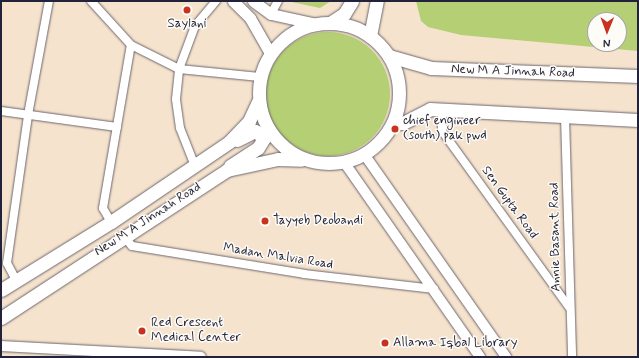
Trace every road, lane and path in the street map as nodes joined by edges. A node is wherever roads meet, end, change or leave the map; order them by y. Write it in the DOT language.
graph roads {
  1 [pos="49,1"];
  2 [pos="91,1"];
  3 [pos="216,1"];
  4 [pos="233,1"];
  5 [pos="253,1"];
  6 [pos="278,1"];
  7 [pos="352,1"];
  8 [pos="377,1"];
  9 [pos="271,14"];
  10 [pos="330,23"];
  11 [pos="316,24"];
  12 [pos="370,36"];
  13 [pos="131,45"];
  14 [pos="270,53"];
  15 [pos="389,56"];
  16 [pos="179,69"];
  17 [pos="638,76"];
  18 [pos="260,77"];
  19 [pos="258,102"];
  20 [pos="442,110"];
  21 [pos="1,111"];
  22 [pos="28,114"];
  23 [pos="565,117"];
  24 [pos="638,120"];
  25 [pos="393,123"];
  26 [pos="117,127"];
  27 [pos="230,142"];
  28 [pos="364,154"];
  29 [pos="308,161"];
  30 [pos="344,162"];
  31 [pos="195,166"];
  32 [pos="227,170"];
  33 [pos="111,222"];
  34 [pos="123,235"];
  35 [pos="16,280"];
  36 [pos="434,289"];
  37 [pos="1,290"];
  38 [pos="570,307"];
  39 [pos="1,318"];
  40 [pos="1,346"];
  41 [pos="41,353"];
  42 [pos="201,357"];
  43 [pos="480,357"];
  44 [pos="506,357"];
  45 [pos="572,357"];
  1 -- 22 [label="street"];
  2 -- 13 [label="street"];
  3 -- 16 [label="street"];
  4 -- 14 [label="main road"];
  5 -- 9 [label="main road"];
  6 -- 9 [label="street"];
  7 -- 10 [label="main road"];
  8 -- 12 [label="main road"];
  9 -- 11 [label="main road"];
  10 -- 11 [label="main road"];
  10 -- 12 [label="main road"];
  11 -- 14 [label="main road"];
  12 -- 15 [label="main road"];
  13 -- 16 [label="street"];
  13 -- 26 [label="street"];
  14 -- 18 [label="main road"];
  15 -- 17 [label="main road, New M A Jinnah Road"];
  15 -- 25 [label="main road"];
  16 -- 18 [label="street"];
  16 -- 31 [label="street"];
  18 -- 19 [label="main road"];
  19 -- 27 [label="main road, New M A Jinnah Road"];
  19 -- 29 [label="main road"];
  20 -- 23 [label="main road"];
  20 -- 25 [label="main road"];
  20 -- 38 [label="street, Sen Gupta Road"];
  21 -- 22 [label="street"];
  22 -- 26 [label="street"];
  22 -- 35 [label="street"];
  23 -- 24 [label="main road"];
  23 -- 38 [label="street, Annie Basant Road"];
  25 -- 28 [label="main road"];
  26 -- 33 [label="street"];
  27 -- 31 [label="main road, New M A Jinnah Road"];
  27 -- 32 [label="main road"];
  28 -- 30 [label="main road"];
  28 -- 44 [label="street"];
  29 -- 30 [label="main road"];
  29 -- 32 [label="main road, New M A Jinnah Road"];
  30 -- 36 [label="street"];
  31 -- 33 [label="main road, New M A Jinnah Road"];
  32 -- 34 [label="main road, New M A Jinnah Road"];
  33 -- 35 [label="main road, New M A Jinnah Road"];
  34 -- 36 [label="street, Madan Malvia Road"];
  34 -- 39 [label="main road, New M A Jinnah Road"];
  35 -- 37 [label="main road, New M A Jinnah Road"];
  36 -- 43 [label="street"];
  38 -- 45 [label="street, Annie Basant Road"];
  40 -- 41 [label="street"];
  41 -- 42 [label="street"];
}
